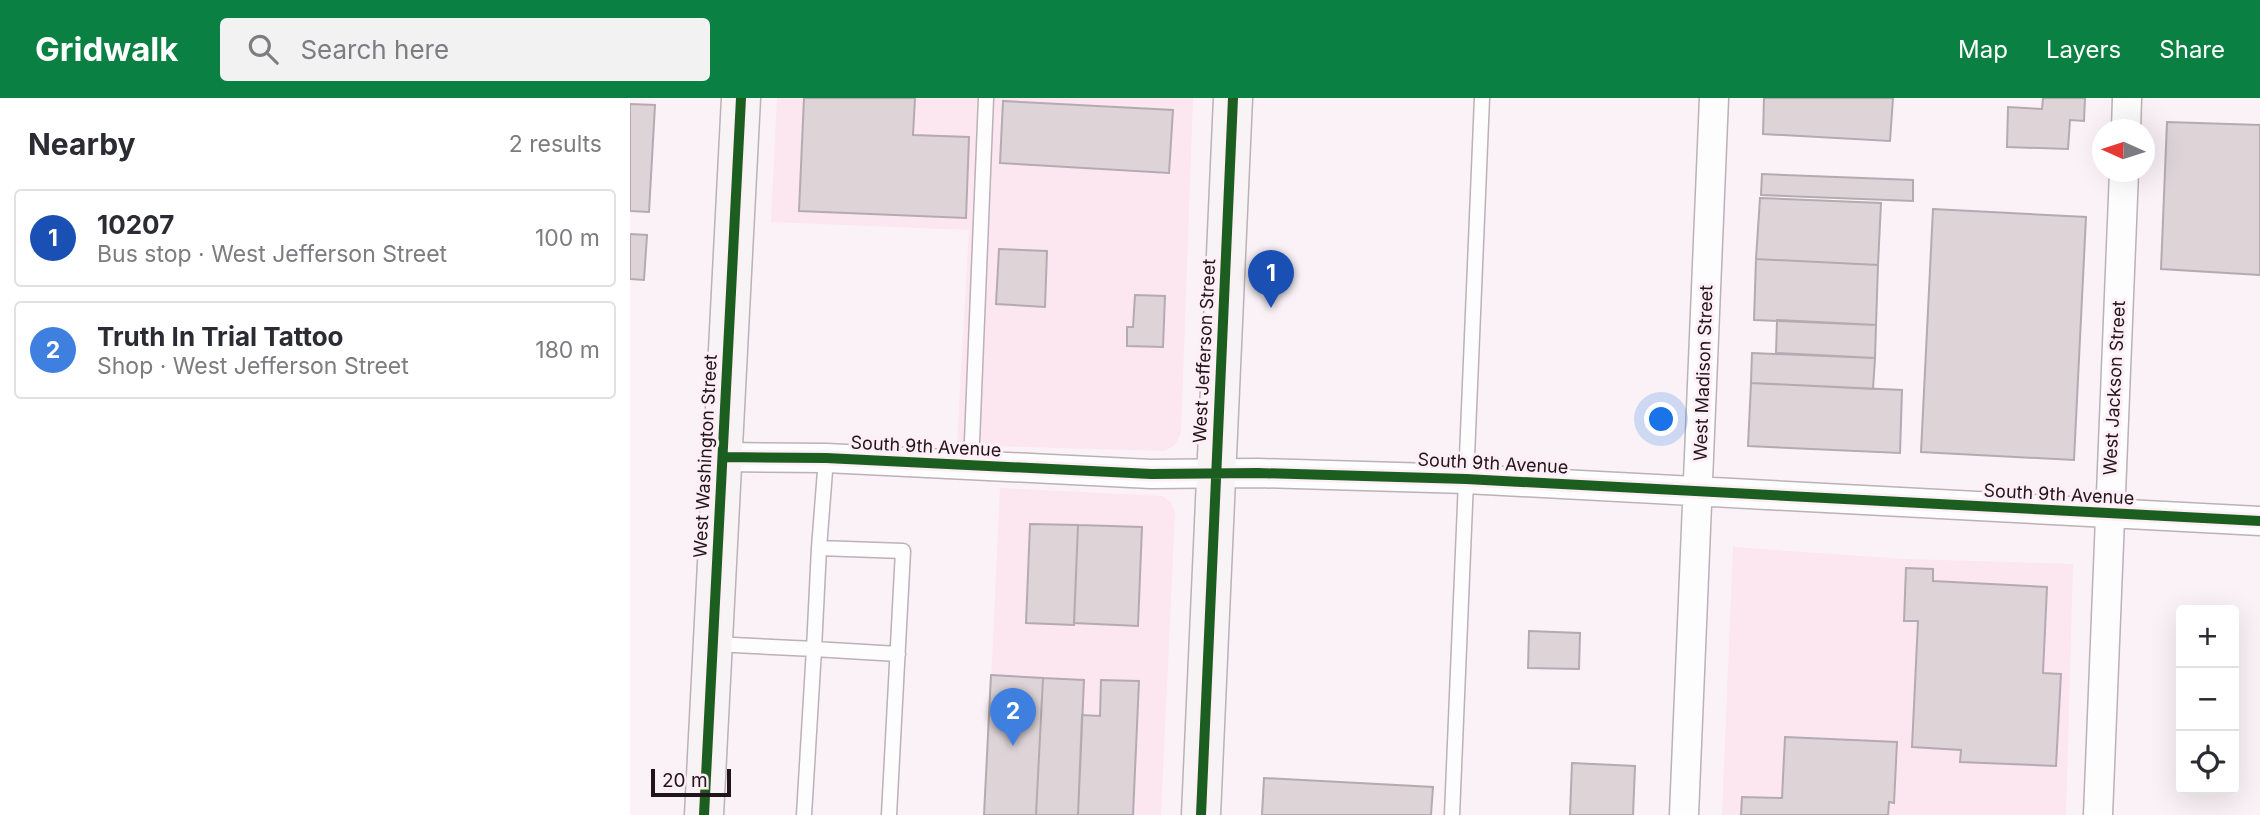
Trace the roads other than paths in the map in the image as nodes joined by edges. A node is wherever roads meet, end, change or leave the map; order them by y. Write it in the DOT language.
graph roads {
  1 [pos="741,98"];
  2 [pos="986,98"];
  3 [pos="1233,98"];
  4 [pos="1482,98"];
  5 [pos="1714,98"];
  6 [pos="2127,98"];
  7 [pos="2126,119"];
  8 [pos="2124,182"];
  9 [pos="723,457"];
  10 [pos="826,458"];
  11 [pos="971,466"];
  12 [pos="1216,473"];
  13 [pos="1466,478"];
  14 [pos="1698,491"];
  15 [pos="2109,515"];
  16 [pos="2260,521"];
  17 [pos="819,548"];
  18 [pos="713,644"];
  19 [pos="814,649"];
  20 [pos="898,654"];
  21 [pos="704,815"];
  22 [pos="804,815"];
  23 [pos="889,815"];
  24 [pos="1201,815"];
  25 [pos="1452,815"];
  26 [pos="1684,815"];
  27 [pos="2098,815"];
  1 -- 9 [label="main road, West Washington Street"];
  2 -- 11 [label="lane"];
  3 -- 12 [label="main road, West Jefferson Street"];
  4 -- 13 [label="lane"];
  5 -- 14 [label="street, West Madison Street"];
  6 -- 7 [label="street"];
  8 -- 15 [label="street, West Jackson Street"];
  9 -- 10 [label="street, South 9th Avenue"];
  9 -- 18 [label="main road, West Washington Street"];
  10 -- 11 [label="street, South 9th Avenue"];
  10 -- 17 [label="lane"];
  11 -- 12 [label="street, South 9th Avenue"];
  12 -- 13 [label="street, South 9th Avenue"];
  12 -- 24 [label="main road, West Jefferson Street"];
  13 -- 14 [label="street, South 9th Avenue"];
  13 -- 25 [label="lane"];
  14 -- 15 [label="street, South 9th Avenue"];
  14 -- 26 [label="street, West Madison Street"];
  15 -- 16 [label="street, South 9th Avenue"];
  15 -- 27 [label="street, West Jackson Street"];
  17 -- 19 [label="lane"];
  17 -- 20 [label="lane"];
  18 -- 19 [label="lane"];
  18 -- 21 [label="main road, West Washington Street"];
  19 -- 20 [label="lane"];
  19 -- 22 [label="lane"];
  20 -- 23 [label="lane"];
}
